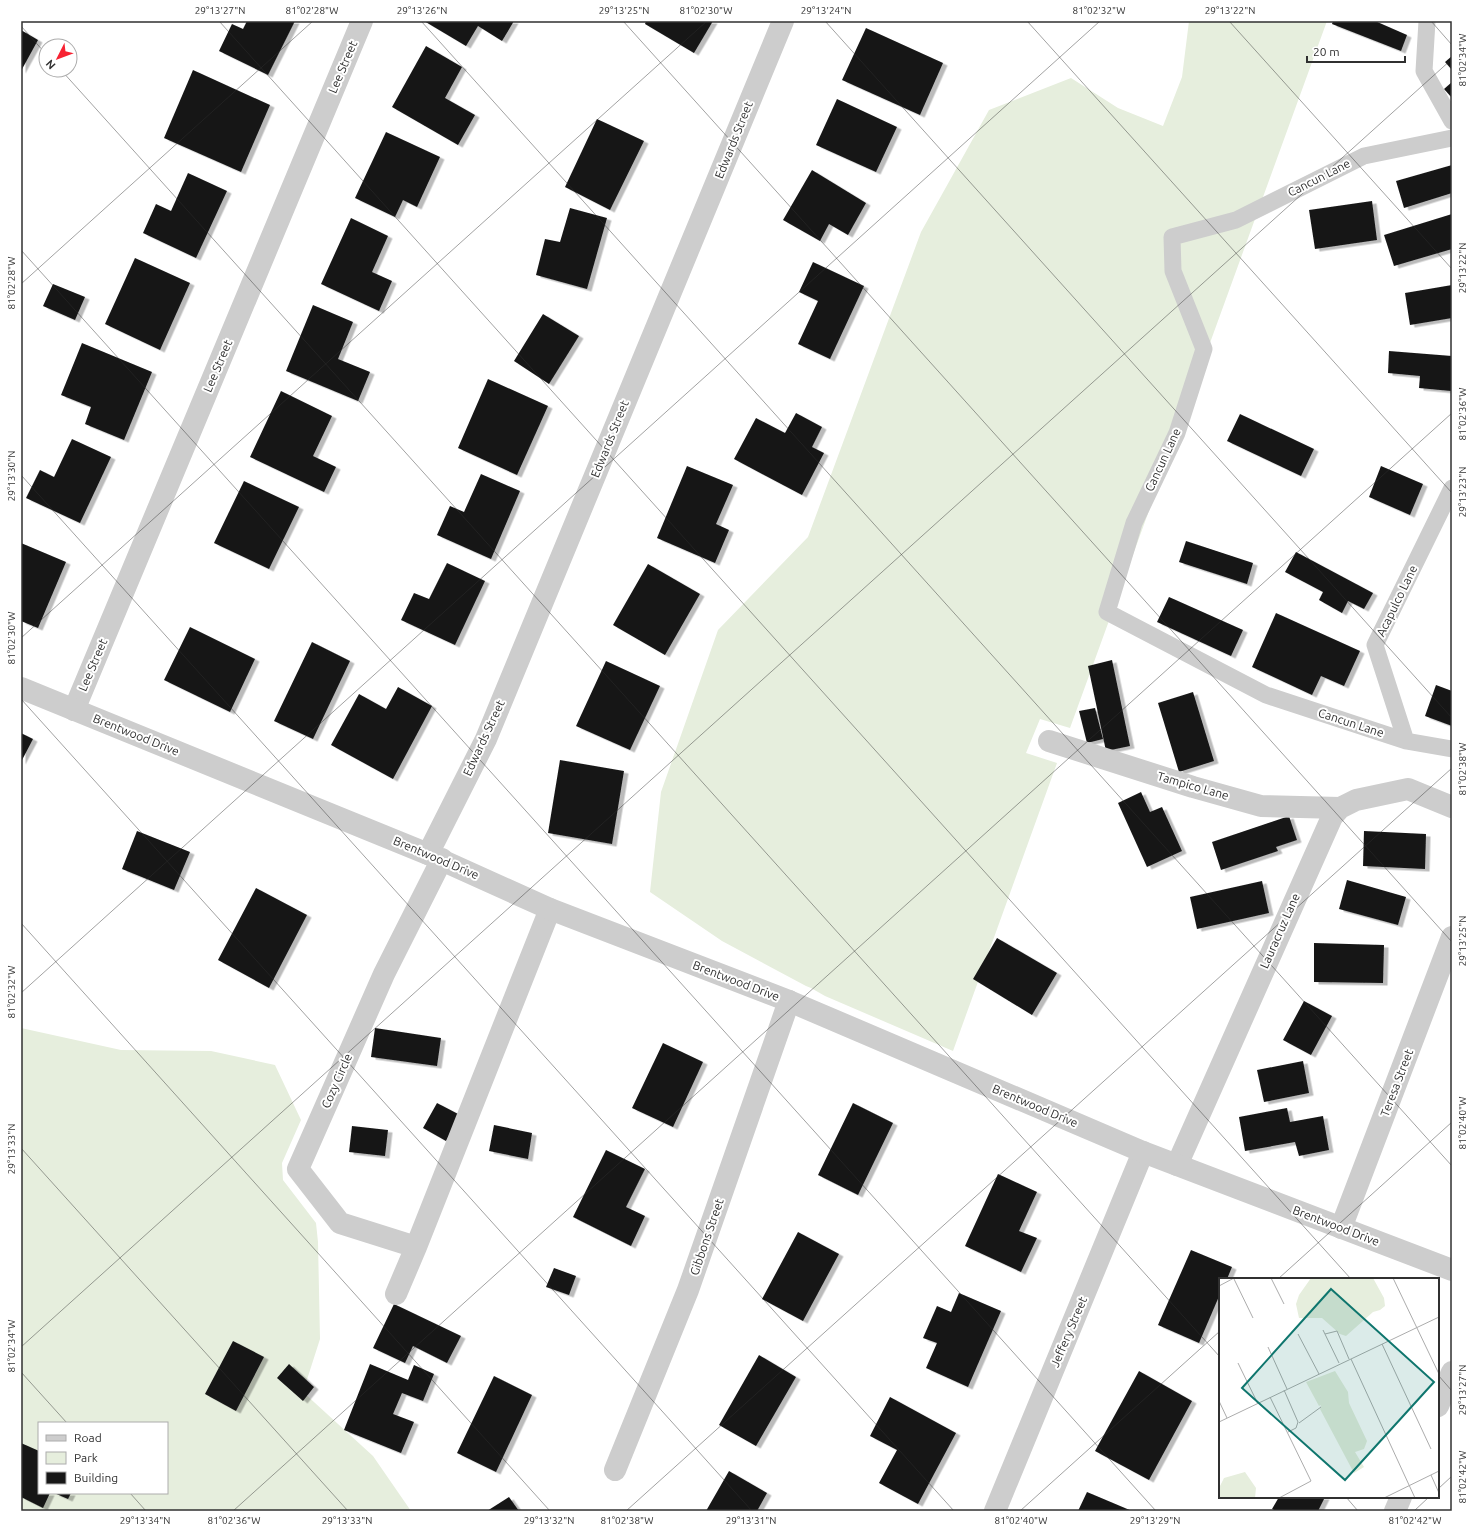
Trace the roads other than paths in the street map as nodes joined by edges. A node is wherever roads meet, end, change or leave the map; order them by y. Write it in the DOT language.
graph roads {
  1 [pos="362,21"];
  2 [pos="783,21"];
  3 [pos="1427,21"];
  4 [pos="1452,121"];
  5 [pos="1452,138"];
  6 [pos="1452,488"];
  7 [pos="21,688"];
  8 [pos="74,710"];
  9 [pos="1049,741"];
  10 [pos="1406,741"];
  11 [pos="1452,749"];
  12 [pos="1452,807"];
  13 [pos="1340,808"];
  14 [pos="435,857"];
  15 [pos="550,909"];
  16 [pos="1452,937"];
  17 [pos="789,1001"];
  18 [pos="1143,1152"];
  19 [pos="1177,1165"];
  20 [pos="1341,1228"];
  21 [pos="416,1247"];
  22 [pos="1452,1270"];
  23 [pos="396,1294"];
  24 [pos="1452,1372"];
  25 [pos="1439,1404"];
  26 [pos="615,1470"];
  27 [pos="1401,1498"];
  28 [pos="995,1511"];
  29 [pos="1395,1511"];
  1 -- 8 [label="street, Lee Street"];
  2 -- 14 [label="street, Edwards Street"];
  3 -- 4 [label="lane"];
  5 -- 10 [label="lane, Cancun Lane"];
  6 -- 10 [label="lane, Acapulco Lane"];
  7 -- 8 [label="street, Brentwood Drive"];
  8 -- 14 [label="street, Brentwood Drive"];
  9 -- 13 [label="street, Tampico Lane"];
  10 -- 11 [label="lane, Cancun Lane"];
  12 -- 13 [label="street, Lauracruz Lane"];
  13 -- 19 [label="street, Lauracruz Lane"];
  14 -- 15 [label="street, Brentwood Drive"];
  14 -- 21 [label="street, Cozy Circle"];
  15 -- 17 [label="street, Brentwood Drive"];
  15 -- 21 [label="street"];
  16 -- 20 [label="street, Teresa Street"];
  17 -- 18 [label="street, Brentwood Drive"];
  17 -- 26 [label="street, Gibbons Street"];
  18 -- 19 [label="street, Brentwood Drive"];
  18 -- 28 [label="street, Jeffery Street"];
  19 -- 20 [label="street, Brentwood Drive"];
  20 -- 22 [label="street, Brentwood Drive"];
  21 -- 23 [label="street"];
  24 -- 25 [label="street"];
  27 -- 29 [label="street"];
}
